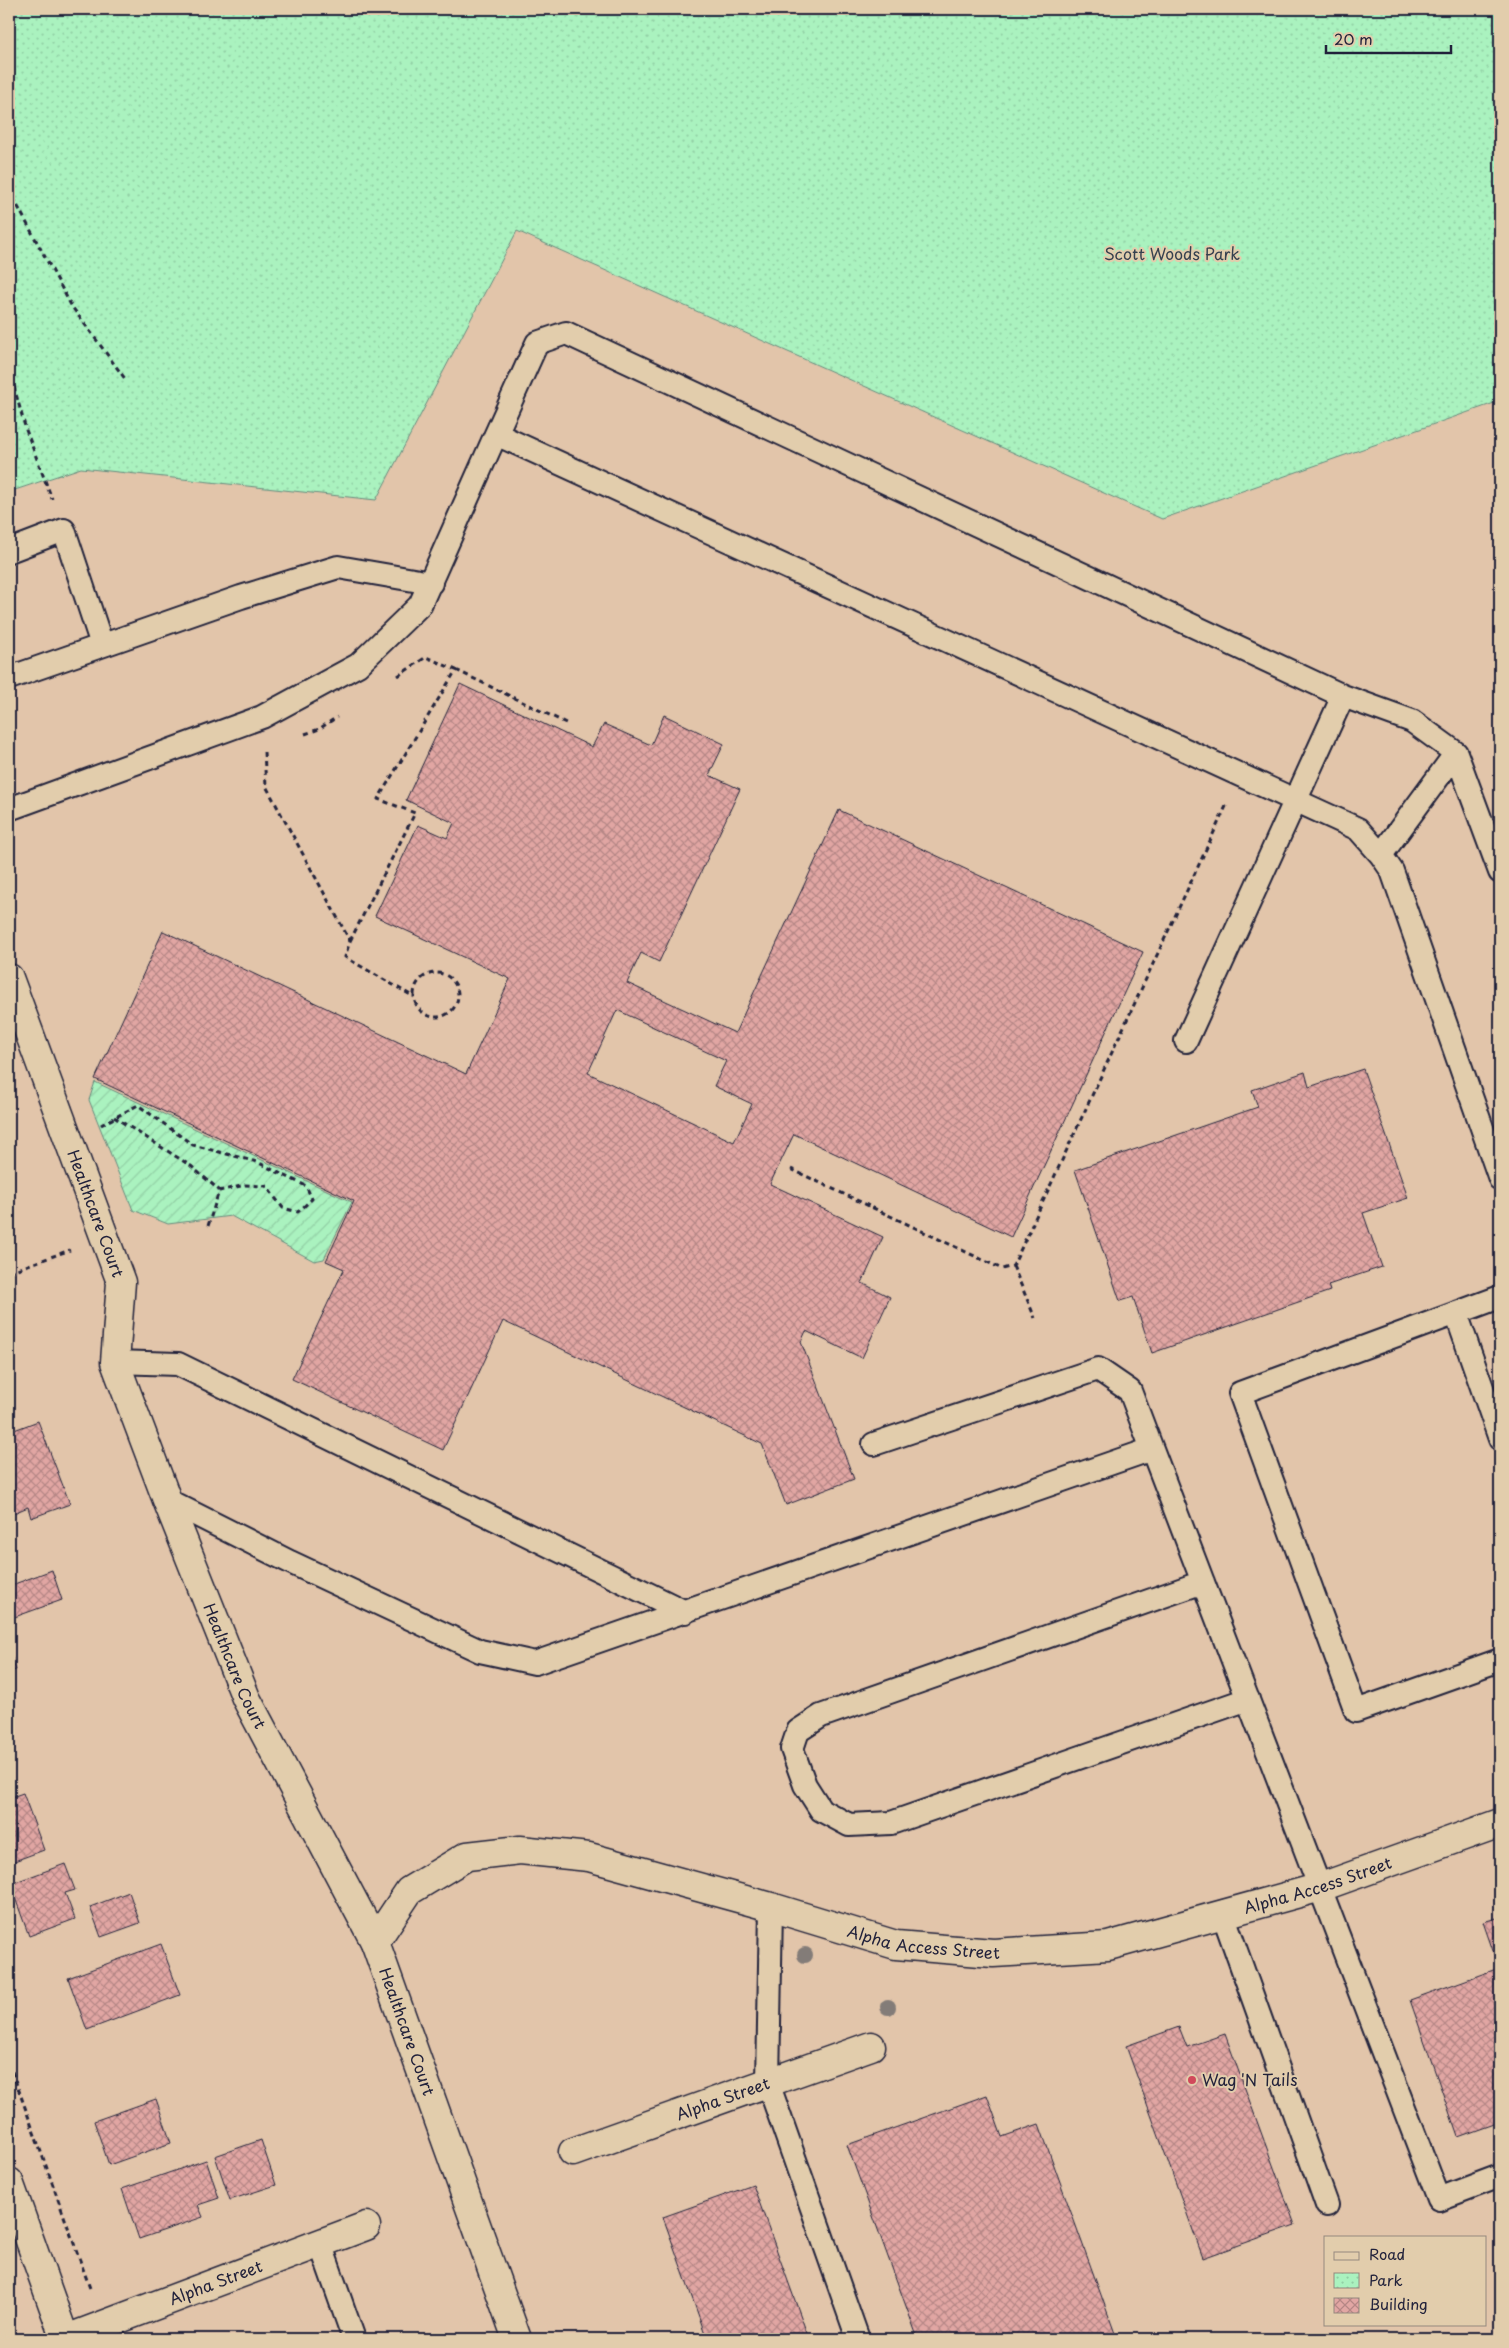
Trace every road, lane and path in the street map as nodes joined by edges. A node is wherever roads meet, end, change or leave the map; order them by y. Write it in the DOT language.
graph roads {
  1 [pos="9,190"];
  2 [pos="9,369"];
  3 [pos="126,380"];
  4 [pos="496,434"];
  5 [pos="64,530"];
  6 [pos="9,551"];
  7 [pos="432,583"];
  8 [pos="102,645"];
  9 [pos="456,670"];
  10 [pos="9,678"];
  11 [pos="393,679"];
  12 [pos="1343,696"];
  13 [pos="344,712"];
  14 [pos="262,717"];
  15 [pos="568,724"];
  16 [pos="301,736"];
  17 [pos="1456,753"];
  18 [pos="1240,774"];
  19 [pos="1297,800"];
  20 [pos="9,809"];
  21 [pos="1381,855"];
  22 [pos="1500,872"];
  23 [pos="350,941"];
  24 [pos="9,978"];
  25 [pos="414,997"];
  26 [pos="1186,1041"];
  27 [pos="113,1116"];
  28 [pos="98,1128"];
  29 [pos="791,1169"];
  30 [pos="1500,1179"];
  31 [pos="219,1191"];
  32 [pos="208,1226"];
  33 [pos="76,1248"];
  34 [pos="1013,1266"];
  35 [pos="9,1272"];
  36 [pos="1500,1297"];
  37 [pos="1456,1313"];
  38 [pos="1035,1318"];
  39 [pos="115,1362"];
  40 [pos="1500,1439"];
  41 [pos="874,1444"];
  42 [pos="1152,1449"];
  43 [pos="167,1500"];
  44 [pos="1203,1582"];
  45 [pos="685,1612"];
  46 [pos="1500,1660"];
  47 [pos="1248,1699"];
  48 [pos="1500,1822"];
  49 [pos="1320,1886"];
  50 [pos="771,1907"];
  51 [pos="1223,1914"];
  52 [pos="375,1942"];
  53 [pos="872,2046"];
  54 [pos="9,2062"];
  55 [pos="768,2083"];
  56 [pos="573,2152"];
  57 [pos="1500,2176"];
  58 [pos="9,2182"];
  59 [pos="1326,2205"];
  60 [pos="366,2226"];
  61 [pos="320,2243"];
  62 [pos="100,2288"];
  63 [pos="14,2310"];
  64 [pos="9,2321"];
  65 [pos="66,2339"];
  66 [pos="354,2339"];
  67 [pos="517,2339"];
  68 [pos="858,2339"];
  1 -- 3 [label="path"];
  2 -- 5 [label="path"];
  4 -- 7 [label="lane"];
  4 -- 12 [label="lane"];
  4 -- 18 [label="lane"];
  5 -- 6 [label="lane"];
  5 -- 8 [label="lane"];
  7 -- 8 [label="lane"];
  7 -- 14 [label="lane"];
  8 -- 10 [label="lane"];
  9 -- 11 [label="path"];
  9 -- 15 [label="path"];
  9 -- 23 [label="path"];
  12 -- 17 [label="lane"];
  12 -- 19 [label="lane"];
  13 -- 16 [label="path"];
  14 -- 20 [label="lane"];
  14 -- 23 [label="path"];
  17 -- 21 [label="lane"];
  17 -- 22 [label="lane"];
  18 -- 19 [label="lane"];
  18 -- 34 [label="path"];
  19 -- 21 [label="lane"];
  19 -- 26 [label="lane"];
  21 -- 30 [label="lane"];
  23 -- 25 [label="path"];
  24 -- 39 [label="street, Healthcare Court"];
  25 -- 25 [label="path"];
  27 -- 28 [label="path"];
  27 -- 31 [label="path"];
  27 -- 31 [label="path"];
  29 -- 34 [label="path"];
  31 -- 32 [label="path"];
  33 -- 35 [label="path"];
  34 -- 38 [label="path"];
  36 -- 37 [label="lane"];
  37 -- 40 [label="lane"];
  37 -- 46 [label="lane"];
  39 -- 43 [label="street, Healthcare Court"];
  39 -- 45 [label="lane"];
  41 -- 42 [label="lane"];
  42 -- 44 [label="lane"];
  42 -- 45 [label="lane"];
  43 -- 45 [label="lane"];
  43 -- 52 [label="street, Healthcare Court"];
  44 -- 47 [label="lane"];
  44 -- 47 [label="lane"];
  47 -- 49 [label="lane"];
  48 -- 49 [label="street, Alpha Access Street"];
  49 -- 51 [label="street, Alpha Access Street"];
  49 -- 57 [label="lane"];
  50 -- 51 [label="street, Alpha Access Street"];
  50 -- 52 [label="street, Alpha Access Street"];
  50 -- 55 [label="lane"];
  51 -- 59 [label="lane"];
  52 -- 67 [label="street, Healthcare Court"];
  53 -- 55 [label="street, Alpha Street"];
  54 -- 62 [label="path"];
  55 -- 56 [label="street, Alpha Street"];
  55 -- 68 [label="lane"];
  58 -- 65 [label="street"];
  60 -- 61 [label="street, Alpha Street"];
  61 -- 65 [label="street, Alpha Street"];
  61 -- 66 [label="lane"];
  63 -- 64 [label="path"];
}
